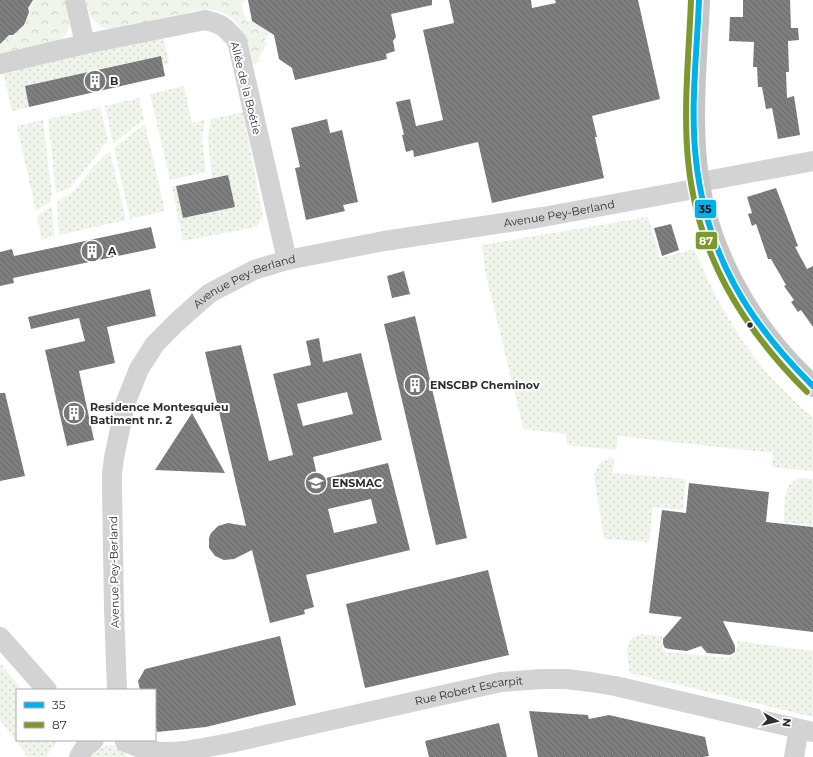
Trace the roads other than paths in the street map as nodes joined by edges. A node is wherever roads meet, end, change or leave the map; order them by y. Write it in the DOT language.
graph roads {
  1 [pos="75,0"];
  2 [pos="699,0"];
  3 [pos="708,0"];
  4 [pos="85,44"];
  5 [pos="0,64"];
  6 [pos="813,161"];
  7 [pos="705,184"];
  8 [pos="287,260"];
  9 [pos="813,373"];
  10 [pos="813,386"];
  11 [pos="0,637"];
  12 [pos="46,689"];
  13 [pos="117,689"];
  14 [pos="804,743"];
  15 [pos="128,746"];
  16 [pos="214,757"];
  1 -- 4 [label="street"];
  2 -- 7 [label="main road"];
  3 -- 7 [label="main road"];
  4 -- 5 [label="street, Allée de la Boétie"];
  4 -- 8 [label="street, Allée de la Boétie"];
  6 -- 7 [label="street, Avenue Pey-Berland"];
  7 -- 8 [label="street, Avenue Pey-Berland"];
  7 -- 9 [label="main road"];
  7 -- 10 [label="main road"];
  8 -- 13 [label="street, Avenue Pey-Berland"];
  11 -- 12 [label="street"];
  14 -- 15 [label="street, Rue Robert Escarpit"];
  14 -- 16 [label="street, Rue Robert Escarpit"];
}
